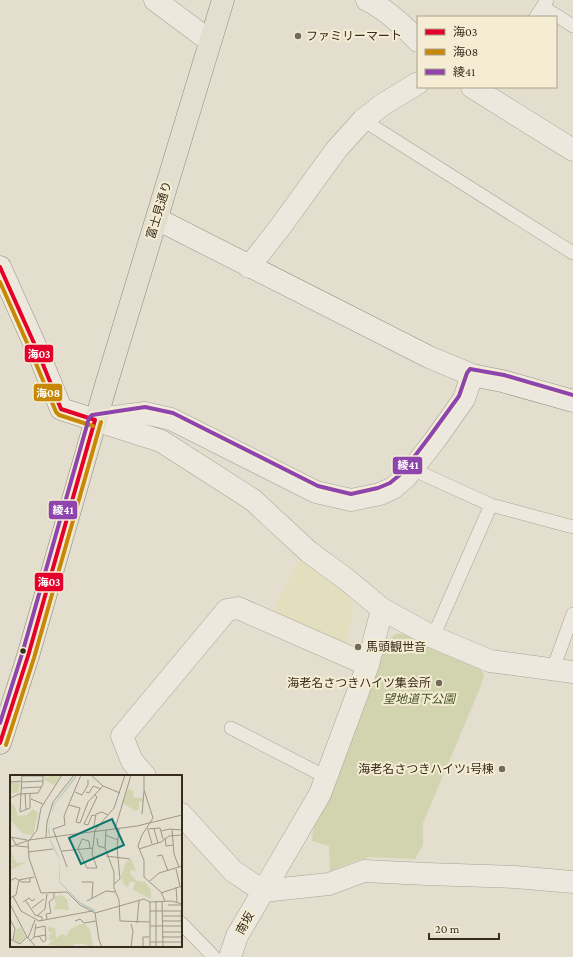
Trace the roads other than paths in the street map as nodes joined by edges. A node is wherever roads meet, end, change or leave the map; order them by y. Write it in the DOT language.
graph roads {
  1 [pos="155,0"];
  2 [pos="223,0"];
  3 [pos="367,0"];
  4 [pos="542,8"];
  5 [pos="556,16"];
  6 [pos="557,17"];
  7 [pos="573,26"];
  8 [pos="210,41"];
  9 [pos="417,41"];
  10 [pos="417,84"];
  11 [pos="482,90"];
  12 [pos="363,120"];
  13 [pos="573,150"];
  14 [pos="157,219"];
  15 [pos="573,253"];
  16 [pos="0,267"];
  17 [pos="249,267"];
  18 [pos="472,375"];
  19 [pos="573,401"];
  20 [pos="95,420"];
  21 [pos="412,469"];
  22 [pos="491,505"];
  23 [pos="573,527"];
  24 [pos="382,609"];
  25 [pos="573,614"];
  26 [pos="433,637"];
  27 [pos="368,666"];
  28 [pos="563,671"];
  29 [pos="230,728"];
  30 [pos="0,743"];
  31 [pos="145,775"];
  32 [pos="326,777"];
  33 [pos="182,815"];
  34 [pos="573,882"];
  35 [pos="263,891"];
  36 [pos="182,924"];
  37 [pos="214,957"];
  38 [pos="230,957"];
  1 -- 8 [label="street"];
  2 -- 8 [label="main road, 富士見通り"];
  3 -- 9 [label="street"];
  4 -- 5 [label="lane"];
  6 -- 7 [label="lane"];
  8 -- 14 [label="main road, 富士見通り"];
  10 -- 12 [label="street"];
  11 -- 13 [label="street"];
  12 -- 15 [label="lane"];
  12 -- 17 [label="street"];
  14 -- 17 [label="street"];
  14 -- 20 [label="main road, 富士見通り"];
  16 -- 20 [label="street"];
  17 -- 18 [label="street"];
  18 -- 19 [label="street"];
  18 -- 21 [label="street"];
  20 -- 21 [label="street"];
  20 -- 24 [label="street"];
  20 -- 30 [label="main road, 富士見通り"];
  21 -- 22 [label="lane"];
  22 -- 23 [label="lane"];
  22 -- 26 [label="lane"];
  24 -- 26 [label="street"];
  24 -- 27 [label="street, 南坂"];
  25 -- 28 [label="lane"];
  26 -- 28 [label="street"];
  27 -- 31 [label="street"];
  27 -- 32 [label="street, 南坂"];
  29 -- 32 [label="lane"];
  32 -- 35 [label="street, 南坂"];
  33 -- 35 [label="street"];
  34 -- 35 [label="street"];
  35 -- 38 [label="street, 南坂"];
  36 -- 37 [label="lane"];
}
